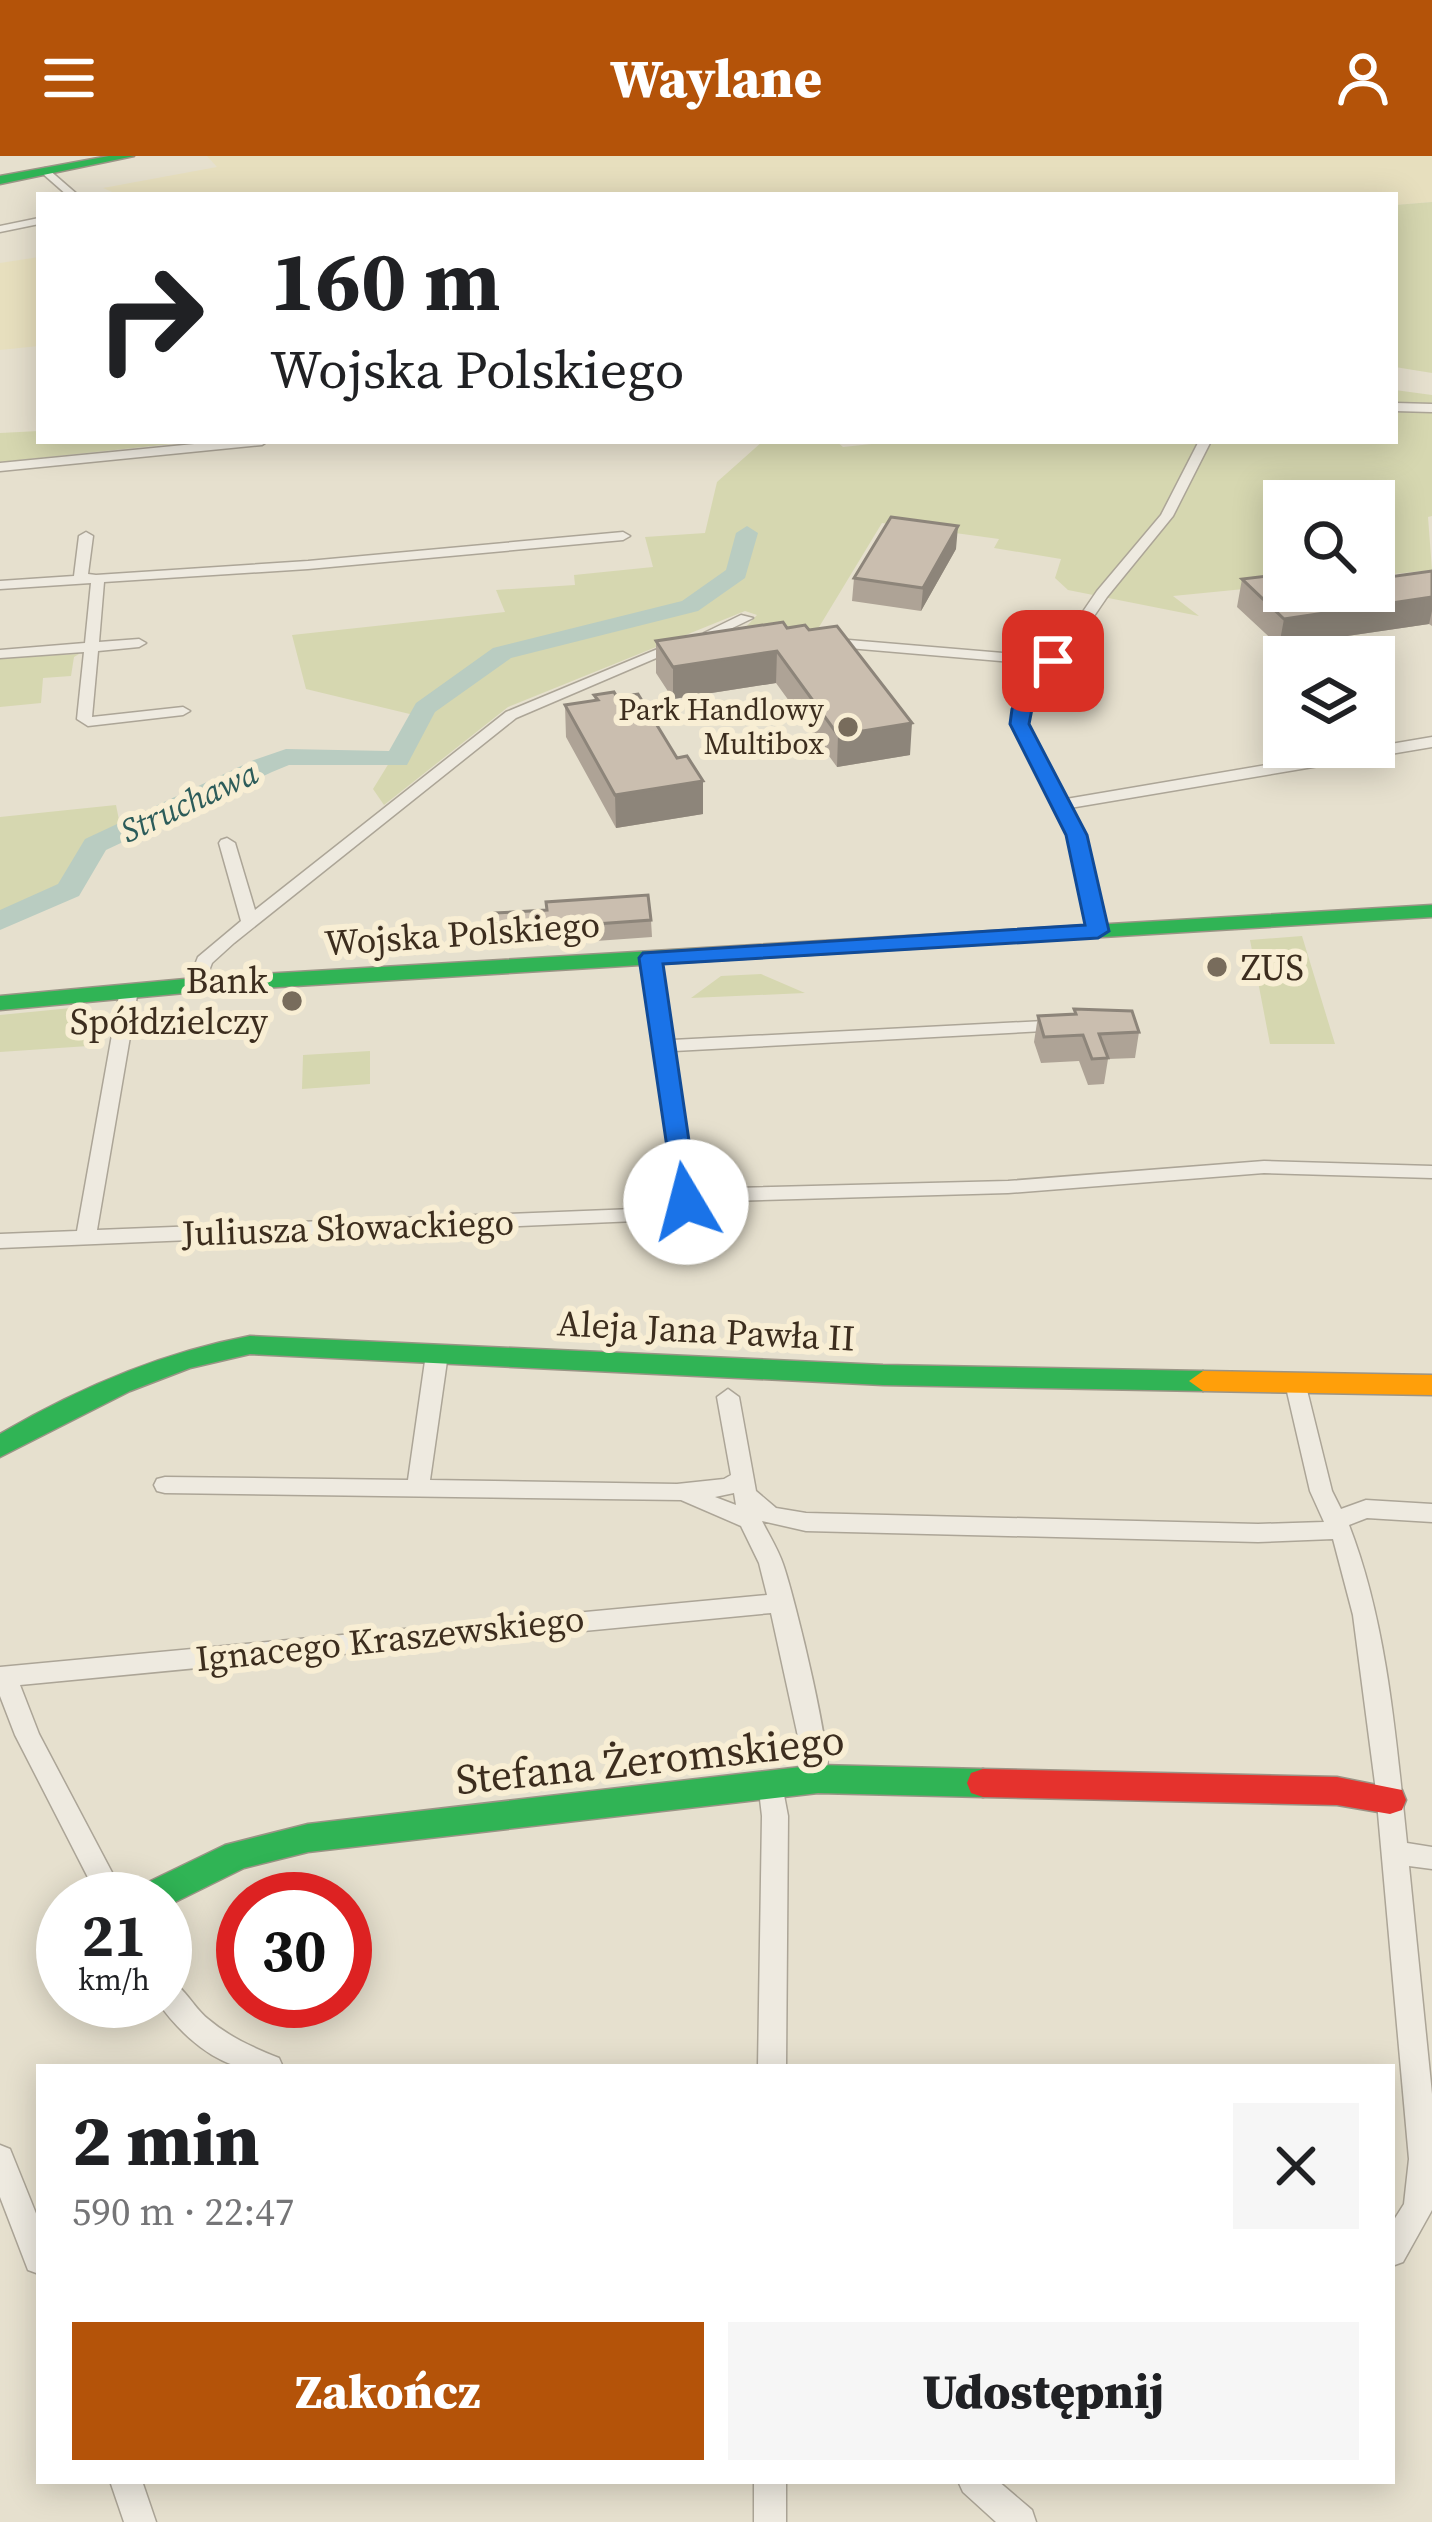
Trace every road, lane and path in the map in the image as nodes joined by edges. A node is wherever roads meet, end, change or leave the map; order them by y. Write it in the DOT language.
graph roads {
  1 [pos="128,156"];
  2 [pos="45,171"];
  3 [pos="0,180"];
  4 [pos="70,192"];
  5 [pos="36,222"];
  6 [pos="0,229"];
  7 [pos="1398,407"];
  8 [pos="1432,408"];
  9 [pos="232,444"];
  10 [pos="1203,444"];
  11 [pos="0,467"];
  12 [pos="86,536"];
  13 [pos="623,536"];
  14 [pos="98,579"];
  15 [pos="0,585"];
  16 [pos="746,618"];
  17 [pos="711,633"];
  18 [pos="749,636"];
  19 [pos="816,641"];
  20 [pos="139,643"];
  21 [pos="91,647"];
  22 [pos="0,654"];
  23 [pos="1053,661"];
  24 [pos="183,711"];
  25 [pos="1432,742"];
  26 [pos="1060,805"];
  27 [pos="227,843"];
  28 [pos="1432,911"];
  29 [pos="250,923"];
  30 [pos="1098,931"];
  31 [pos="651,958"];
  32 [pos="196,986"];
  33 [pos="129,990"];
  34 [pos="0,1004"];
  35 [pos="1081,1024"];
  36 [pos="664,1046"];
  37 [pos="1432,1172"];
  38 [pos="687,1196"];
  39 [pos="86,1237"];
  40 [pos="0,1240"];
  41 [pos="436,1354"];
  42 [pos="1296,1383"];
  43 [pos="1432,1385"];
  44 [pos="728,1397"];
  45 [pos="0,1447"];
  46 [pos="165,1485"];
  47 [pos="418,1488"];
  48 [pos="676,1492"];
  49 [pos="747,1498"];
  50 [pos="1432,1513"];
  51 [pos="806,1522"];
  52 [pos="1338,1526"];
  53 [pos="771,1563"];
  54 [pos="779,1603"];
  55 [pos="2,1677"];
  56 [pos="818,1779"];
  57 [pos="771,1782"];
  58 [pos="1390,1800"];
  59 [pos="1395,1853"];
  60 [pos="1432,1858"];
  61 [pos="99,1872"];
  62 [pos="192,1877"];
  63 [pos="192,2023"];
  64 [pos="262,2064"];
  65 [pos="772,2064"];
  66 [pos="0,2159"];
  67 [pos="1395,2246"];
  68 [pos="36,2251"];
  69 [pos="127,2484"];
  70 [pos="770,2484"];
  71 [pos="977,2484"];
  72 [pos="140,2522"];
  73 [pos="770,2522"];
  74 [pos="1019,2522"];
  1 -- 2 [label="street"];
  2 -- 3 [label="street"];
  2 -- 4 [label="street"];
  5 -- 6 [label="street"];
  7 -- 8 [label="street"];
  9 -- 11 [label="street"];
  10 -- 23 [label="street"];
  12 -- 14 [label="street"];
  13 -- 14 [label="street"];
  14 -- 15 [label="street"];
  14 -- 21 [label="street"];
  16 -- 17 [label="street"];
  17 -- 18 [label="street"];
  17 -- 29 [label="street"];
  19 -- 23 [label="street"];
  20 -- 21 [label="street"];
  21 -- 22 [label="street"];
  21 -- 24 [label="street"];
  23 -- 26 [label="street"];
  25 -- 26 [label="street"];
  26 -- 30 [label="street"];
  27 -- 29 [label="street"];
  28 -- 30 [label="street, Wojska Polskiego"];
  29 -- 32 [label="street"];
  30 -- 31 [label="street, Wojska Polskiego"];
  31 -- 32 [label="street, Wojska Polskiego"];
  31 -- 36 [label="street"];
  32 -- 33 [label="street, Wojska Polskiego"];
  33 -- 34 [label="street, Wojska Polskiego"];
  33 -- 39 [label="street"];
  35 -- 36 [label="street"];
  36 -- 38 [label="street"];
  37 -- 38 [label="street, Juliusza Słowackiego"];
  38 -- 39 [label="street, Juliusza Słowackiego"];
  39 -- 40 [label="street, Juliusza Słowackiego"];
  41 -- 42 [label="street, Aleja Jana Pawła II"];
  41 -- 45 [label="street, Aleja Jana Pawła II"];
  41 -- 47 [label="street"];
  42 -- 43 [label="street, Aleja Jana Pawła II"];
  42 -- 52 [label="street"];
  44 -- 49 [label="street"];
  46 -- 47 [label="street"];
  47 -- 48 [label="street"];
  48 -- 49 [label="street"];
  48 -- 49 [label="street"];
  49 -- 51 [label="street"];
  49 -- 53 [label="street"];
  50 -- 52 [label="street"];
  51 -- 52 [label="street"];
  51 -- 53 [label="street"];
  52 -- 58 [label="street"];
  53 -- 54 [label="street"];
  54 -- 55 [label="street, Ignacego Kraszewskiego"];
  54 -- 56 [label="street"];
  55 -- 61 [label="street"];
  56 -- 57 [label="street, Stefana Żeromskiego"];
  56 -- 58 [label="street, Stefana Żeromskiego"];
  57 -- 62 [label="street, Stefana Żeromskiego"];
  57 -- 65 [label="street"];
  58 -- 59 [label="street"];
  59 -- 60 [label="street"];
  59 -- 67 [label="street"];
  63 -- 64 [label="street"];
  66 -- 68 [label="street"];
  69 -- 72 [label="street"];
  70 -- 73 [label="street"];
  71 -- 74 [label="street"];
}
